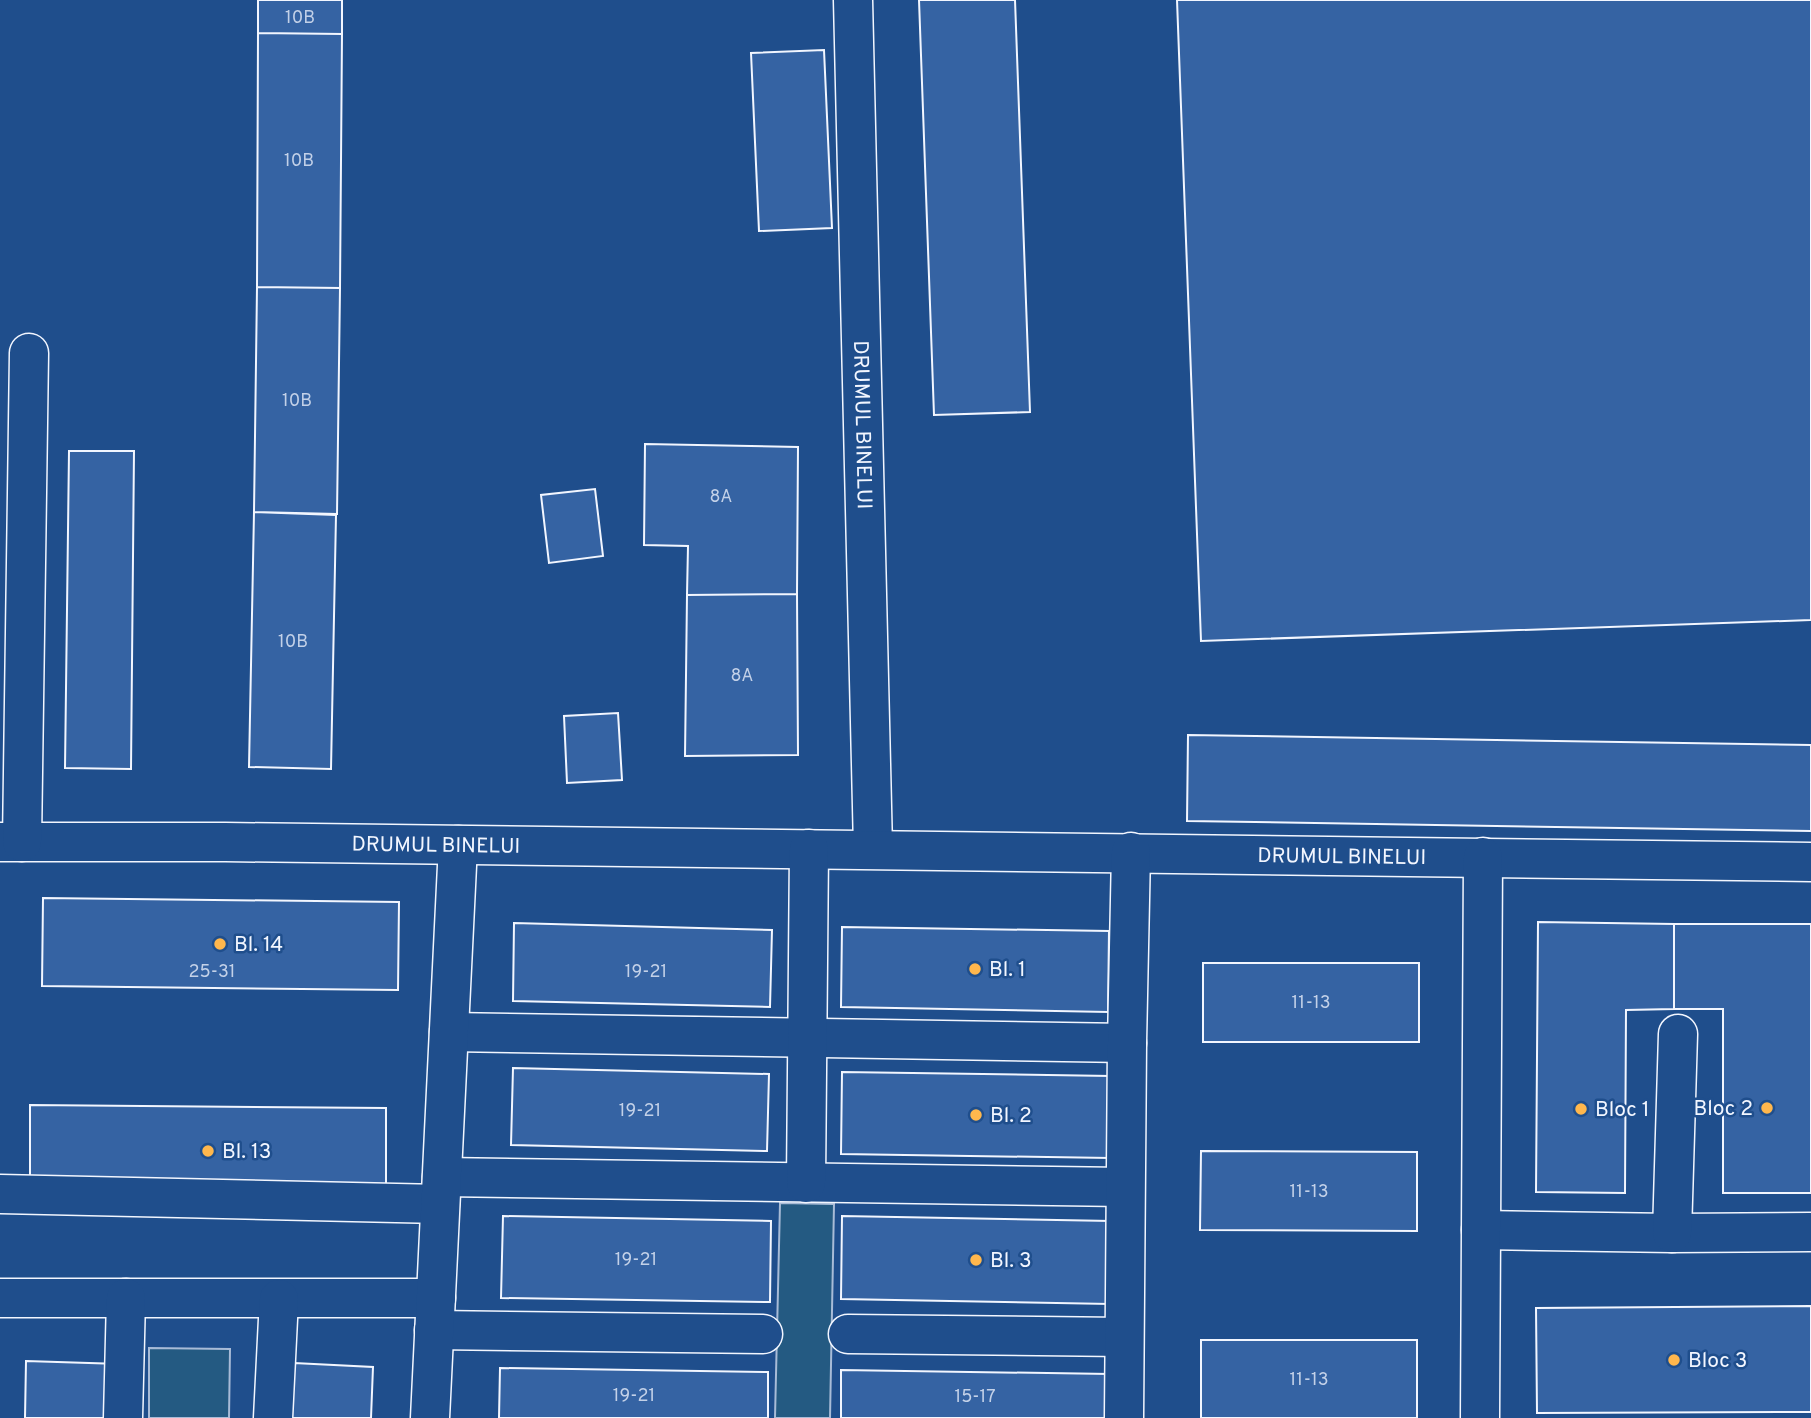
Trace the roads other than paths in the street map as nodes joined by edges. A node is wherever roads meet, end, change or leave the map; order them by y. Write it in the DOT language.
graph roads {
  1 [pos="853,0"];
  2 [pos="29,353"];
  3 [pos="11,842"];
  4 [pos="458,845"];
  5 [pos="809,849"];
  6 [pos="873,849"];
  7 [pos="1131,852"];
  8 [pos="1483,857"];
  9 [pos="1811,862"];
  10 [pos="449,1032"];
  11 [pos="1678,1034"];
  12 [pos="807,1038"];
  13 [pos="1126,1043"];
  14 [pos="806,1182"];
  15 [pos="1125,1187"];
  16 [pos="441,1190"];
  17 [pos="0,1194"];
  18 [pos="1481,1230"];
  19 [pos="1811,1232"];
  20 [pos="1672,1233"];
  21 [pos="0,1298"];
  22 [pos="126,1298"];
  23 [pos="279,1299"];
  24 [pos="435,1314"];
  25 [pos="764,1334"];
  26 [pos="848,1334"];
  27 [pos="1124,1337"];
  28 [pos="123,1418"];
  29 [pos="273,1418"];
  30 [pos="430,1418"];
  31 [pos="1124,1418"];
  32 [pos="1480,1418"];
  1 -- 6 [label="street, DRUMUL BINELUI"];
  2 -- 3 [label="street"];
  3 -- 4 [label="street, DRUMUL BINELUI"];
  4 -- 5 [label="street, DRUMUL BINELUI"];
  4 -- 10 [label="street"];
  5 -- 6 [label="street, DRUMUL BINELUI"];
  5 -- 12 [label="street"];
  6 -- 7 [label="street, DRUMUL BINELUI"];
  7 -- 8 [label="street, DRUMUL BINELUI"];
  7 -- 13 [label="street"];
  8 -- 9 [label="street, DRUMUL BINELUI"];
  8 -- 18 [label="street"];
  10 -- 12 [label="street"];
  10 -- 16 [label="street"];
  11 -- 20 [label="street"];
  12 -- 13 [label="street"];
  12 -- 14 [label="street"];
  13 -- 15 [label="street"];
  14 -- 15 [label="street"];
  14 -- 16 [label="street"];
  15 -- 27 [label="street"];
  16 -- 17 [label="street"];
  16 -- 24 [label="street"];
  18 -- 20 [label="street"];
  18 -- 32 [label="street"];
  19 -- 20 [label="street"];
  21 -- 22 [label="street"];
  22 -- 23 [label="street"];
  22 -- 28 [label="street"];
  23 -- 24 [label="street"];
  23 -- 29 [label="street"];
  24 -- 25 [label="street"];
  24 -- 30 [label="street"];
  26 -- 27 [label="street"];
  27 -- 31 [label="street"];
}
